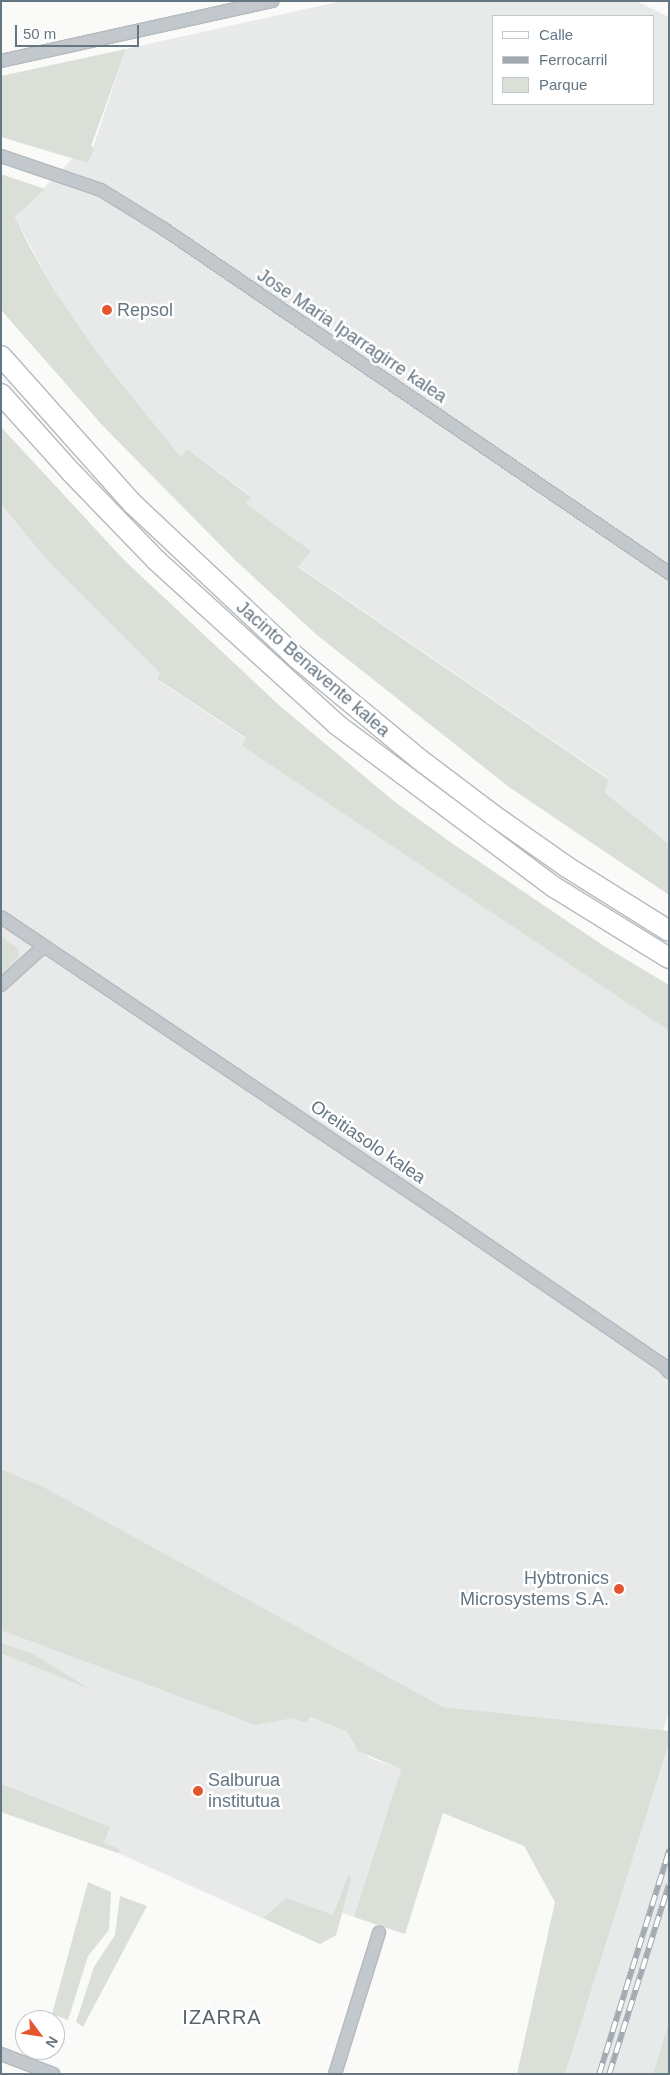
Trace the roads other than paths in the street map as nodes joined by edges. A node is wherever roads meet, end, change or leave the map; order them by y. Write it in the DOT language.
graph roads {
  1 [pos="272,1"];
  2 [pos="1,61"];
  3 [pos="1,156"];
  4 [pos="1,356"];
  5 [pos="1,394"];
  6 [pos="669,573"];
  7 [pos="1,917"];
  8 [pos="669,931"];
  9 [pos="43,947"];
  10 [pos="669,958"];
  11 [pos="1,985"];
  12 [pos="669,1372"];
  13 [pos="379,1933"];
  14 [pos="1,2054"];
  15 [pos="52,2074"];
  16 [pos="335,2074"];
  1 -- 2 [label="street"];
  3 -- 6 [label="street, Jose Maria Iparragirre kalea"];
  4 -- 8 [label="main road, Jacinto Benavente kalea"];
  5 -- 10 [label="main road, Jacinto Benavente kalea"];
  7 -- 9 [label="street, Oreitiasolo kalea"];
  9 -- 11 [label="street"];
  9 -- 12 [label="street, Oreitiasolo kalea"];
  13 -- 16 [label="street"];
  14 -- 15 [label="street"];
}
